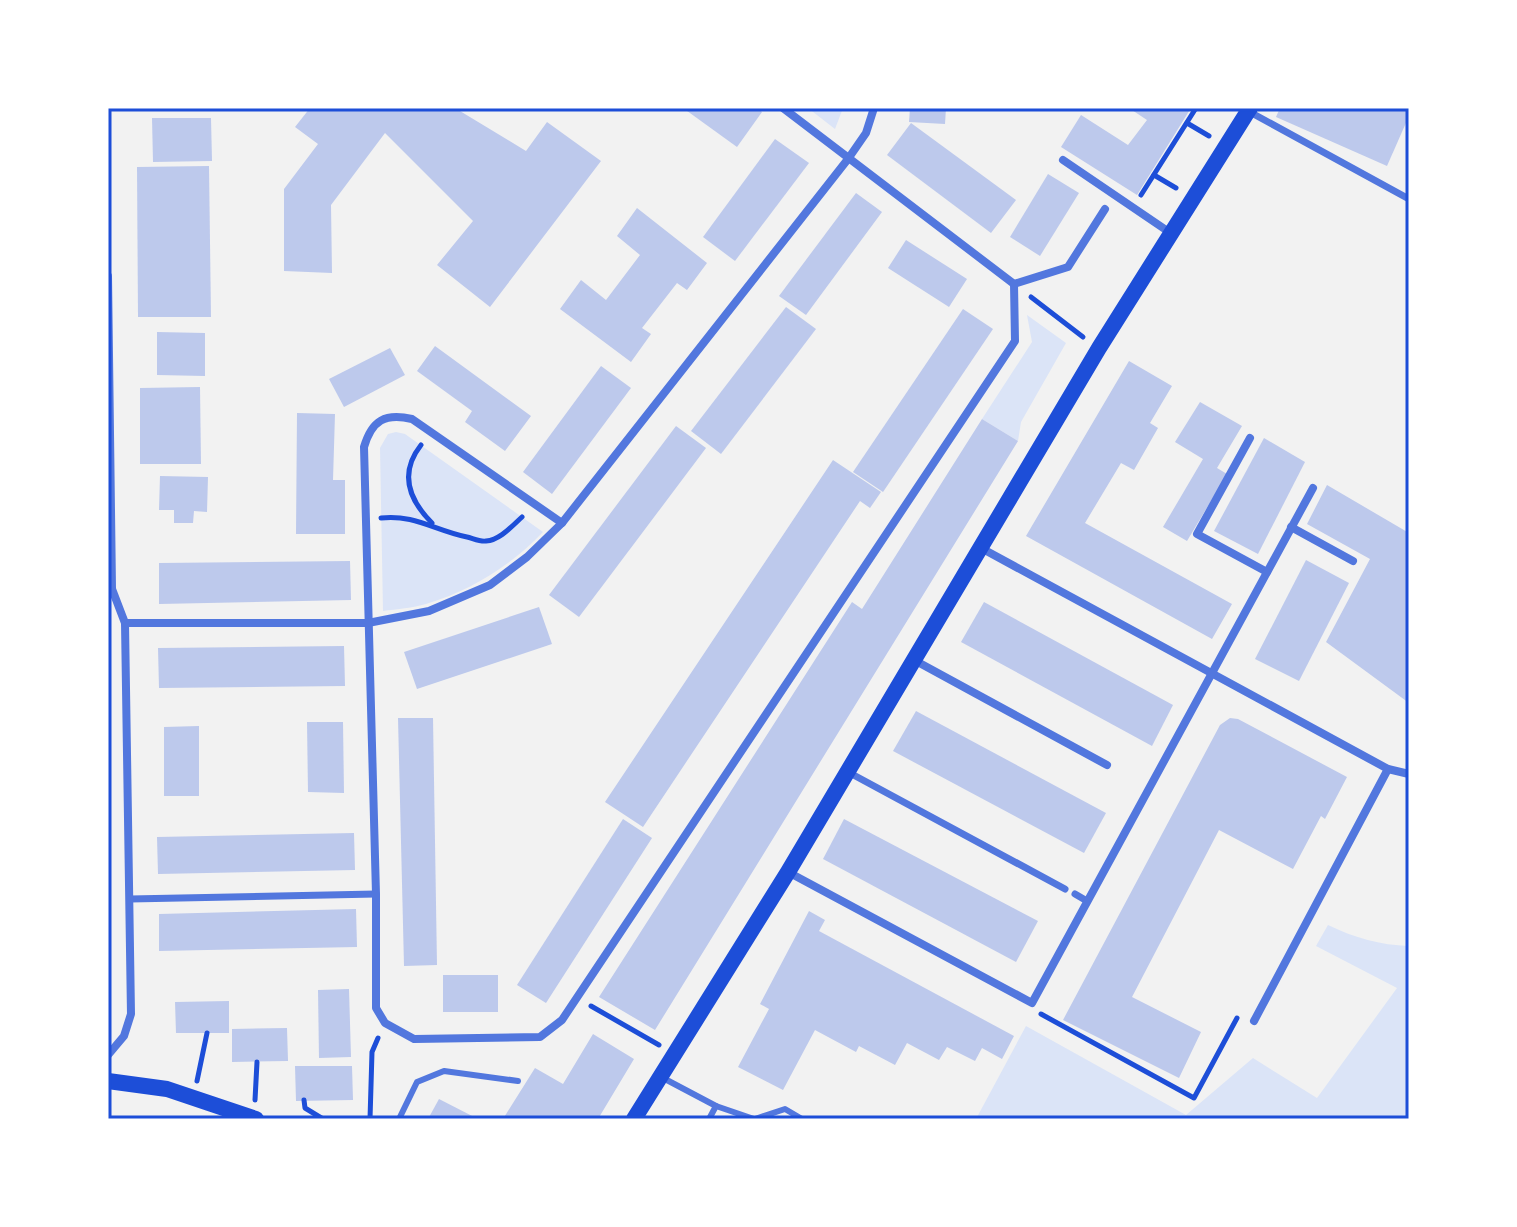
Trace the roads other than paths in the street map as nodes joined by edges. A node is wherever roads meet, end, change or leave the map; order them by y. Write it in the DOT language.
graph roads {
  1 [pos="783,108"];
  2 [pos="874,108"];
  3 [pos="1249,110"];
  4 [pos="848,159"];
  5 [pos="1063,160"];
  6 [pos="1409,199"];
  7 [pos="1105,209"];
  8 [pos="1172,234"];
  9 [pos="108,276"];
  10 [pos="1014,284"];
  11 [pos="1250,438"];
  12 [pos="1313,488"];
  13 [pos="562,523"];
  14 [pos="1291,527"];
  15 [pos="980,548"];
  16 [pos="1353,561"];
  17 [pos="1267,572"];
  18 [pos="125,623"];
  19 [pos="368,623"];
  20 [pos="914,660"];
  21 [pos="1211,673"];
  22 [pos="1107,765"];
  23 [pos="1388,769"];
  24 [pos="848,772"];
  25 [pos="1409,774"];
  26 [pos="788,872"];
  27 [pos="1065,889"];
  28 [pos="376,894"];
  29 [pos="1075,894"];
  30 [pos="130,899"];
  31 [pos="1087,901"];
  32 [pos="1254,1021"];
  33 [pos="108,1055"];
  34 [pos="660,1077"];
  35 [pos="108,1081"];
  36 [pos="518,1081"];
  37 [pos="716,1106"];
  38 [pos="253,1118"];
  39 [pos="399,1119"];
  40 [pos="634,1119"];
  41 [pos="709,1119"];
  42 [pos="754,1119"];
  43 [pos="802,1119"];
  1 -- 4 [label="street"];
  2 -- 4 [label="street"];
  3 -- 6 [label="street"];
  3 -- 8 [label="main road"];
  4 -- 10 [label="street"];
  4 -- 13 [label="street"];
  5 -- 8 [label="street"];
  7 -- 10 [label="street"];
  8 -- 15 [label="main road"];
  9 -- 18 [label="street"];
  10 -- 28 [label="street"];
  11 -- 17 [label="street"];
  12 -- 14 [label="street"];
  13 -- 19 [label="street"];
  13 -- 19 [label="street"];
  14 -- 16 [label="street"];
  14 -- 17 [label="street"];
  15 -- 20 [label="main road"];
  15 -- 21 [label="street"];
  17 -- 21 [label="street"];
  18 -- 19 [label="street"];
  18 -- 30 [label="street"];
  19 -- 28 [label="street"];
  20 -- 22 [label="street"];
  20 -- 24 [label="main road"];
  21 -- 23 [label="street"];
  21 -- 31 [label="street"];
  23 -- 25 [label="street"];
  23 -- 32 [label="street"];
  24 -- 26 [label="main road"];
  24 -- 27 [label="street"];
  26 -- 31 [label="street"];
  26 -- 34 [label="main road"];
  28 -- 30 [label="street"];
  29 -- 31 [label="street"];
  30 -- 33 [label="street"];
  34 -- 37 [label="lane"];
  34 -- 40 [label="main road"];
  35 -- 38 [label="main road"];
  36 -- 39 [label="lane"];
  37 -- 41 [label="lane"];
  37 -- 42 [label="lane"];
  42 -- 43 [label="lane"];
}
